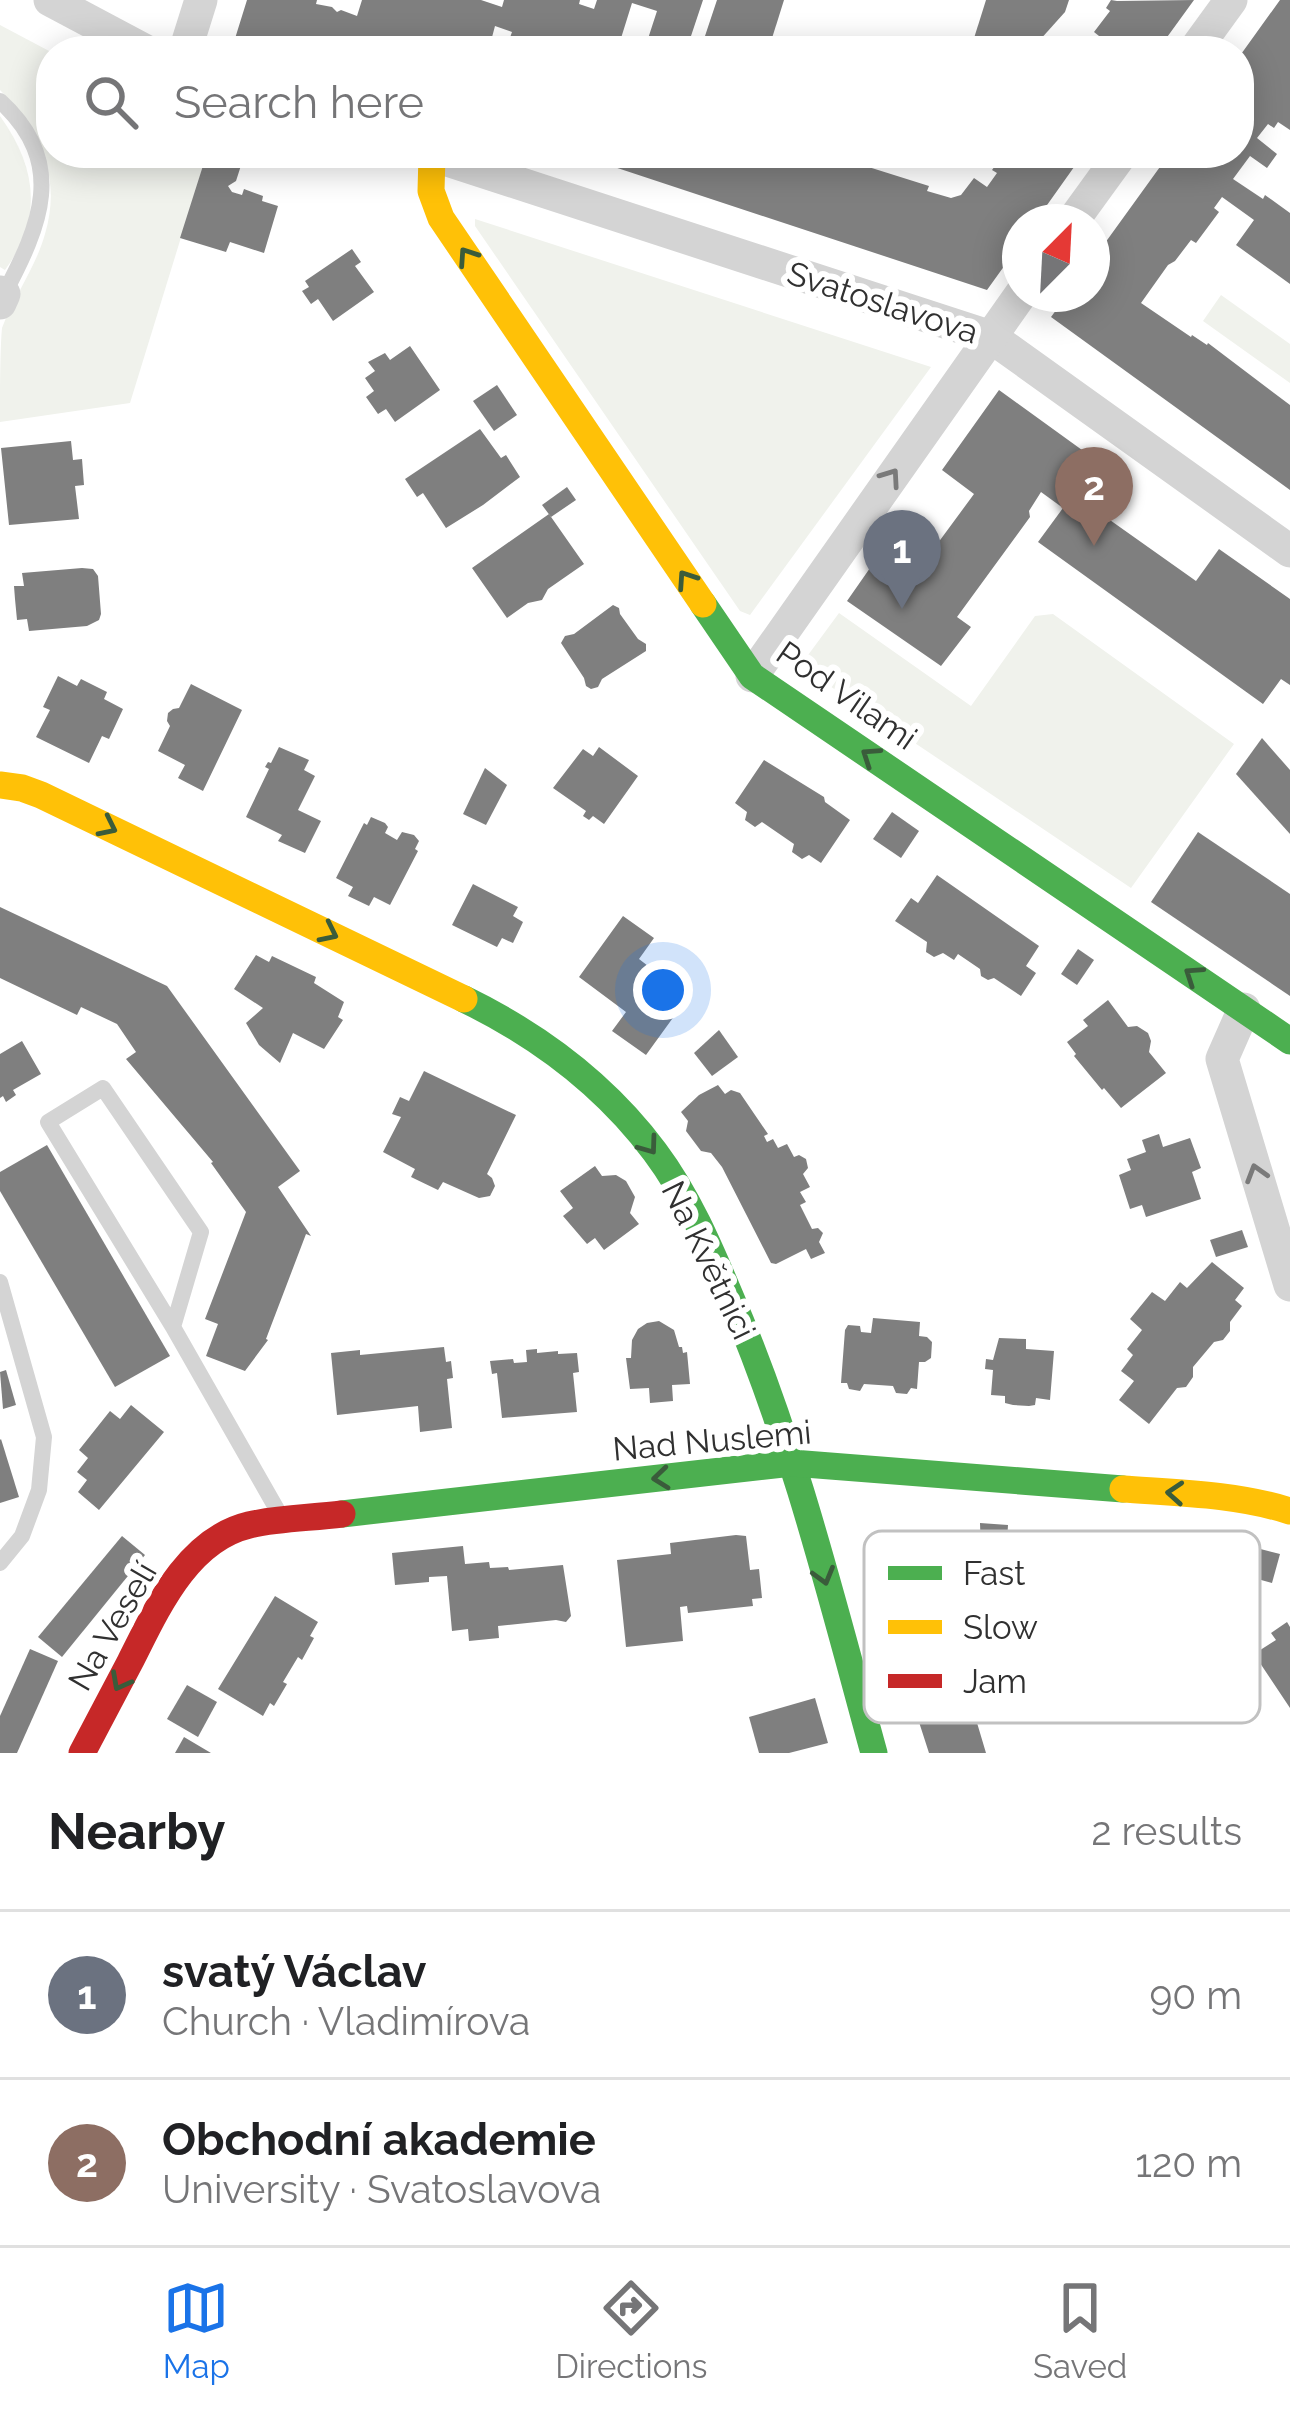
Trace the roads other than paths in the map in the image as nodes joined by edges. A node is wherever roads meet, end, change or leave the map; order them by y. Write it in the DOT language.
graph roads {
  1 [pos="50,0"];
  2 [pos="201,0"];
  3 [pos="1231,0"];
  4 [pos="118,36"];
  5 [pos="190,36"];
  6 [pos="1205,36"];
  7 [pos="0,101"];
  8 [pos="36,154"];
  9 [pos="40,168"];
  10 [pos="430,168"];
  11 [pos="472,168"];
  12 [pos="1111,168"];
  13 [pos="1085,204"];
  14 [pos="1,296"];
  15 [pos="1008,312"];
  16 [pos="991,337"];
  17 [pos="1290,551"];
  18 [pos="752,676"];
  19 [pos="0,785"];
  20 [pos="1244,1010"];
  21 [pos="1290,1041"];
  22 [pos="0,1282"];
  23 [pos="1290,1285"];
  24 [pos="173,1327"];
  25 [pos="792,1463"];
  26 [pos="1290,1511"];
  27 [pos="282,1520"];
  28 [pos="0,1563"];
  29 [pos="864,1718"];
  30 [pos="866,1723"];
  31 [pos="82,1753"];
  32 [pos="874,1753"];
  1 -- 4 [label="street"];
  2 -- 5 [label="street"];
  3 -- 6 [label="street"];
  7 -- 8 [label="lane"];
  9 -- 14 [label="lane"];
  18 -- 10 [label="street, Pod Vilami, one-way"];
  11 -- 16 [label="street, Svatoslavova"];
  12 -- 13 [label="street"];
  15 -- 16 [label="street"];
  16 -- 17 [label="street, Svatoslavova"];
  18 -- 16 [label="street, one-way"];
  20 -- 18 [label="street, Pod Vilami, one-way"];
  19 -- 25 [label="street, Na Květnici, one-way"];
  20 -- 21 [label="street, Pod Vilami"];
  23 -- 20 [label="street, one-way"];
  22 -- 28 [label="lane"];
  24 -- 24 [label="lane"];
  24 -- 27 [label="lane"];
  26 -- 25 [label="street, Nad Nuslemi, one-way"];
  25 -- 27 [label="street, Nad Nuslemi, one-way"];
  25 -- 29 [label="street, Na Květnici, one-way"];
  27 -- 31 [label="street, Na Veselí, one-way"];
  30 -- 32 [label="street, Na Květnici, one-way"];
}
